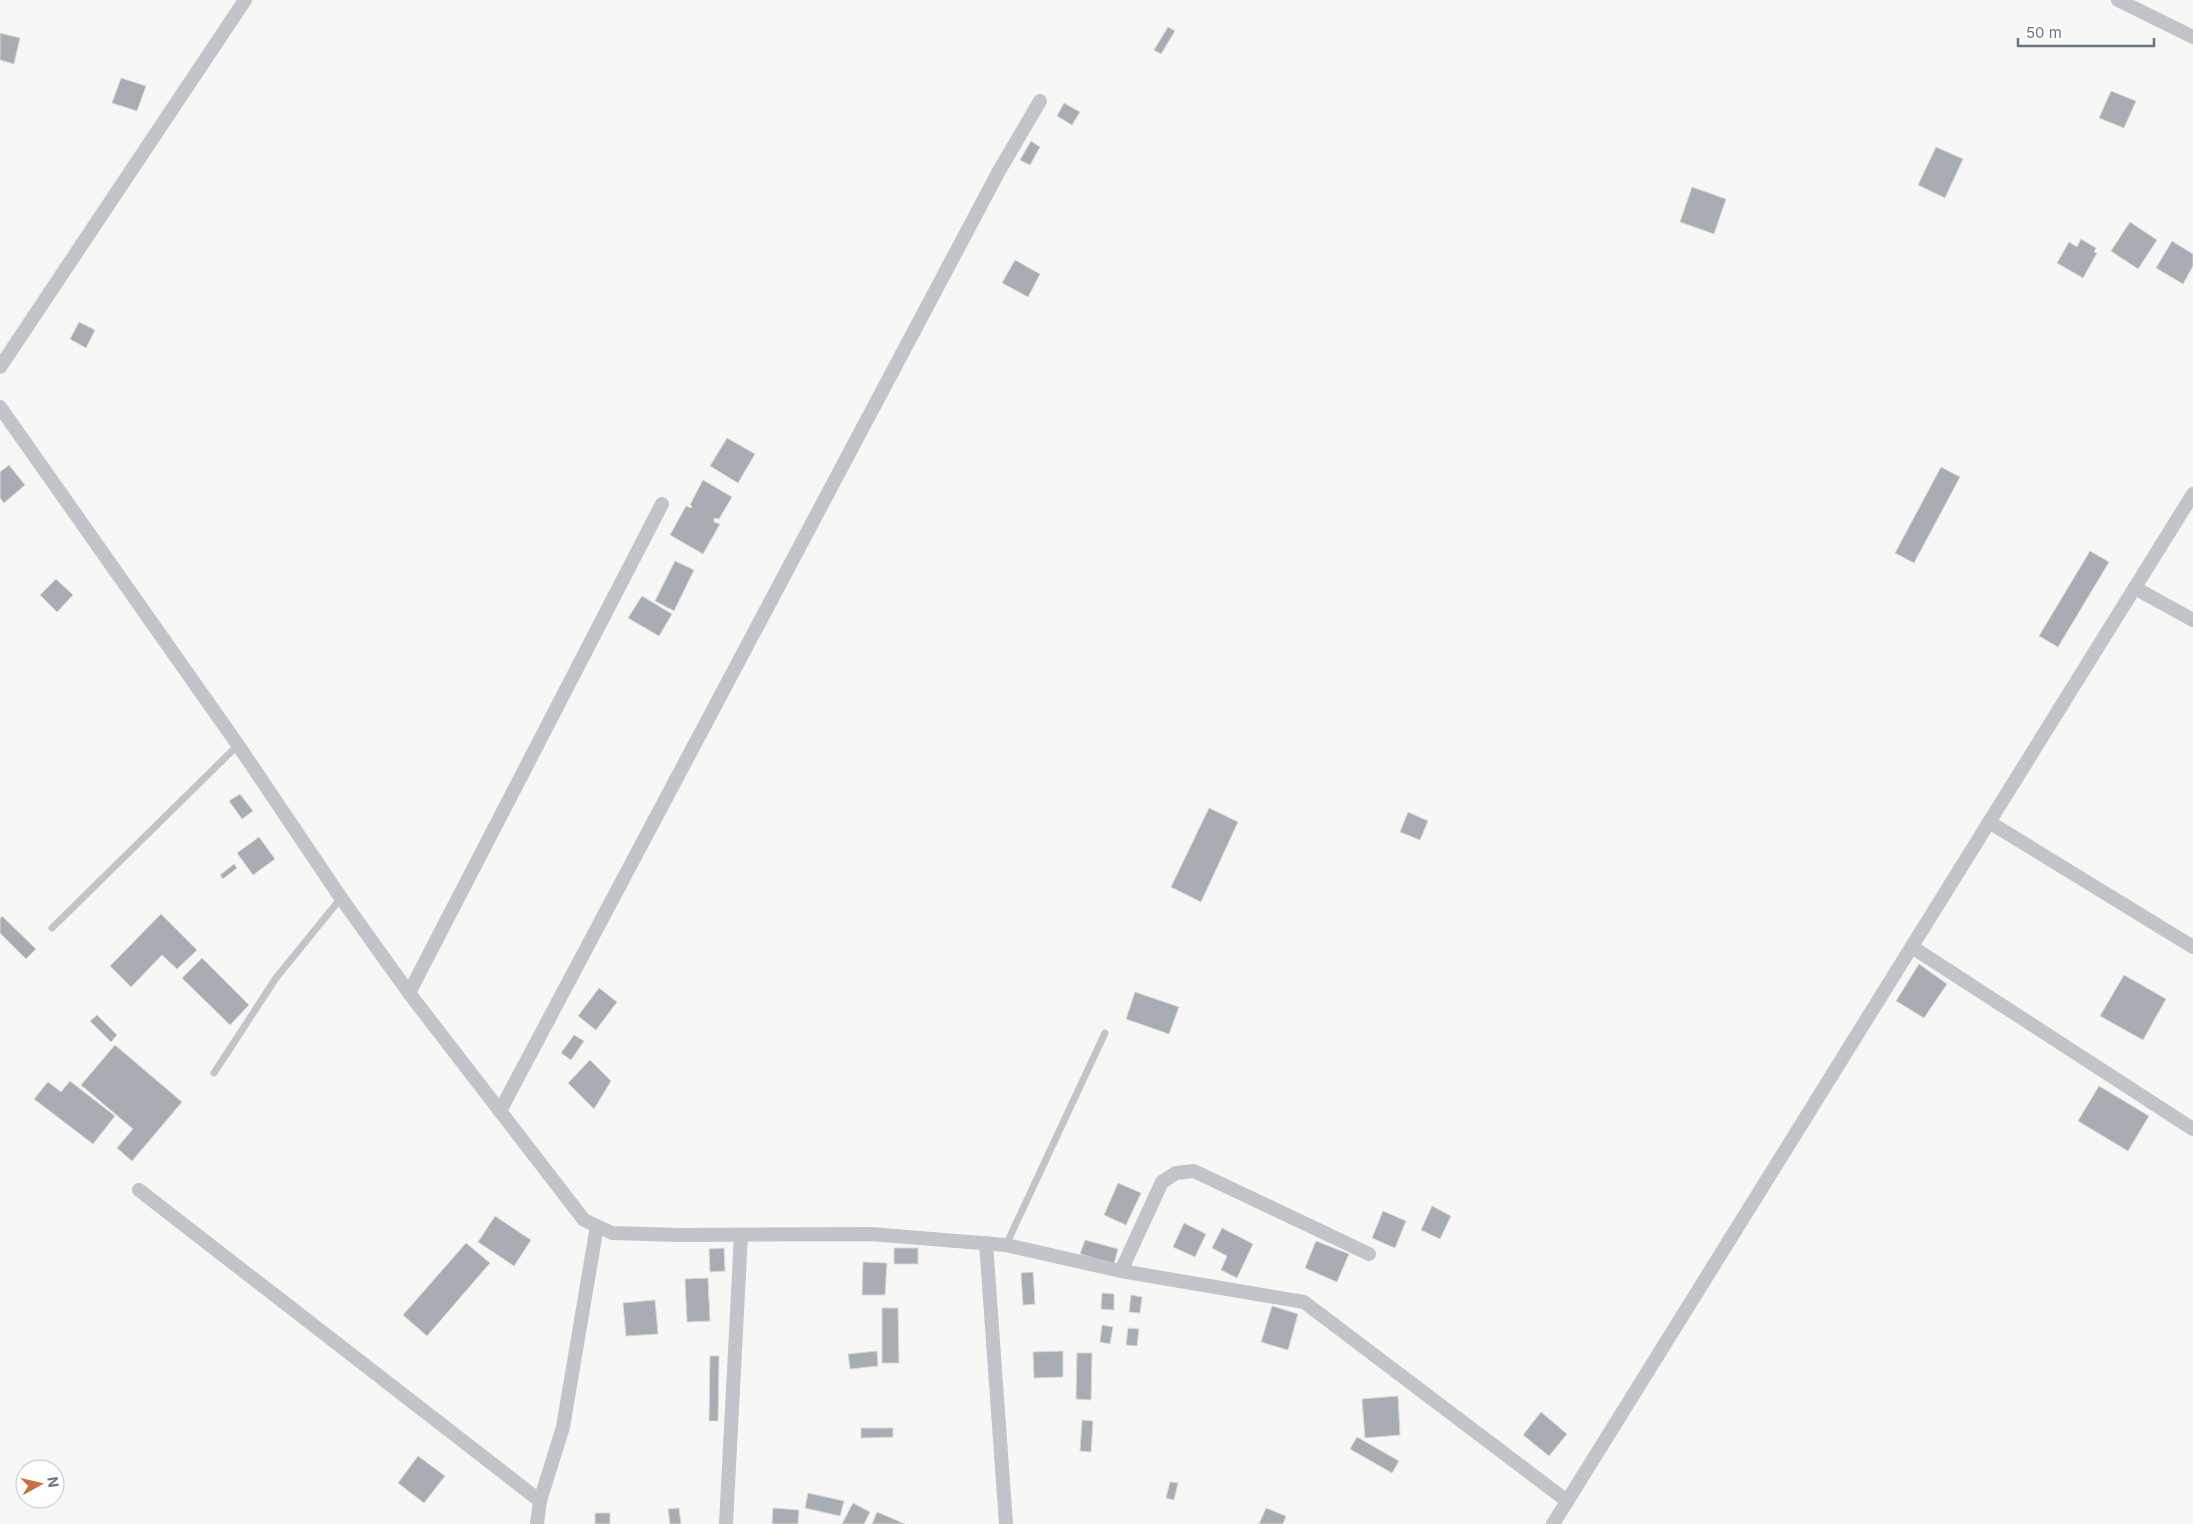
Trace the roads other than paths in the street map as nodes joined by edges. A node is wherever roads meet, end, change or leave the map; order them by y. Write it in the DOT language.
graph roads {
  1 [pos="244,0"];
  2 [pos="2118,0"];
  3 [pos="2193,37"];
  4 [pos="1040,101"];
  5 [pos="0,368"];
  6 [pos="0,407"];
  7 [pos="2193,494"];
  8 [pos="662,504"];
  9 [pos="2135,588"];
  10 [pos="2193,620"];
  11 [pos="238,745"];
  12 [pos="1989,822"];
  13 [pos="341,898"];
  14 [pos="52,928"];
  15 [pos="1912,947"];
  16 [pos="2193,947"];
  17 [pos="409,993"];
  18 [pos="1105,1033"];
  19 [pos="214,1073"];
  20 [pos="500,1111"];
  21 [pos="2193,1129"];
  22 [pos="139,1190"];
  23 [pos="597,1226"];
  24 [pos="741,1235"];
  25 [pos="986,1243"];
  26 [pos="1006,1245"];
  27 [pos="1369,1254"];
  28 [pos="1121,1270"];
  29 [pos="540,1501"];
  30 [pos="1567,1501"];
  31 [pos="537,1524"];
  32 [pos="726,1524"];
  33 [pos="1006,1524"];
  34 [pos="1553,1524"];
  1 -- 5 [label="street"];
  2 -- 3 [label="street"];
  4 -- 20 [label="street"];
  6 -- 11 [label="street"];
  7 -- 9 [label="street"];
  8 -- 17 [label="street"];
  9 -- 10 [label="street"];
  9 -- 12 [label="street"];
  11 -- 13 [label="street"];
  11 -- 14 [label="lane"];
  12 -- 15 [label="street"];
  12 -- 16 [label="street"];
  13 -- 17 [label="street"];
  13 -- 19 [label="lane"];
  15 -- 21 [label="street"];
  15 -- 30 [label="street"];
  17 -- 20 [label="street"];
  18 -- 26 [label="lane"];
  20 -- 23 [label="street"];
  22 -- 29 [label="street"];
  23 -- 24 [label="street"];
  23 -- 29 [label="street"];
  24 -- 25 [label="street"];
  24 -- 32 [label="street"];
  25 -- 26 [label="street"];
  25 -- 33 [label="street"];
  26 -- 28 [label="street"];
  27 -- 28 [label="street"];
  28 -- 30 [label="street"];
  29 -- 31 [label="street"];
  30 -- 34 [label="street"];
}
